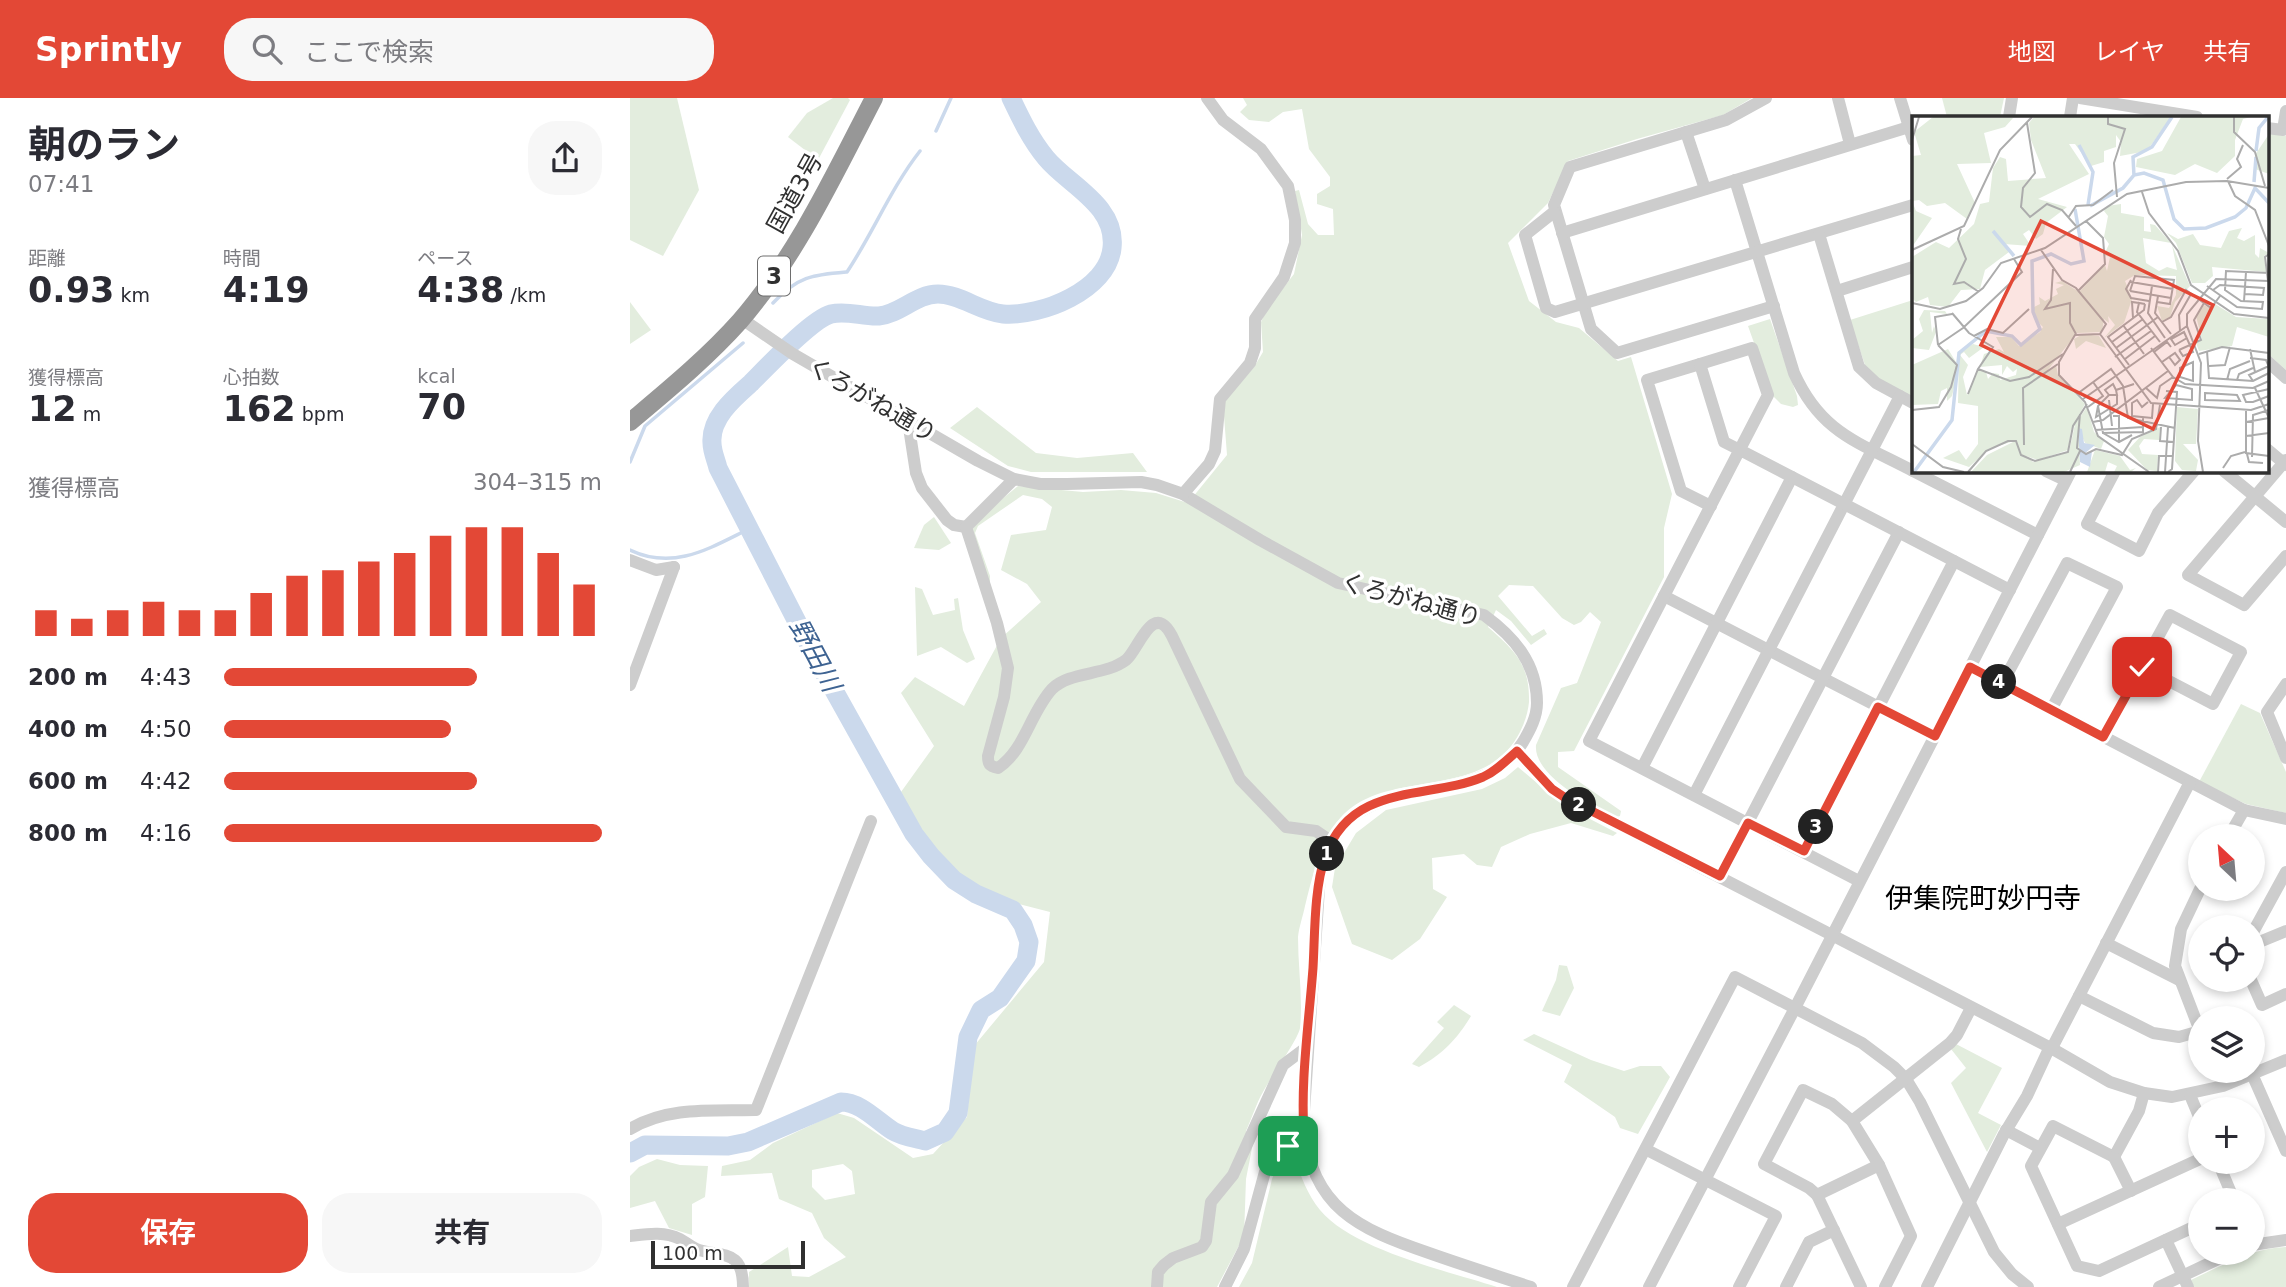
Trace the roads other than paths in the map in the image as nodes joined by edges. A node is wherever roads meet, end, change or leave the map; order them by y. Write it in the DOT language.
graph roads {
  1 [pos="874,98"];
  2 [pos="1207,98"];
  3 [pos="1766,98"];
  4 [pos="1838,98"];
  5 [pos="1900,98"];
  6 [pos="2012,98"];
  7 [pos="2073,98"];
  8 [pos="2080,98"];
  9 [pos="2141,108"];
  10 [pos="2286,111"];
  11 [pos="2009,116"];
  12 [pos="2070,116"];
  13 [pos="2191,116"];
  14 [pos="1909,127"];
  15 [pos="2268,128"];
  16 [pos="1686,132"];
  17 [pos="1912,137"];
  18 [pos="1850,144"];
  19 [pos="1735,180"];
  20 [pos="1705,189"];
  21 [pos="1912,205"];
  22 [pos="1554,212"];
  23 [pos="1562,233"];
  24 [pos="1818,234"];
  25 [pos="1757,252"];
  26 [pos="1912,267"];
  27 [pos="1837,291"];
  28 [pos="1583,305"];
  29 [pos="1773,306"];
  30 [pos="742,319"];
  31 [pos="2268,362"];
  32 [pos="1700,364"];
  33 [pos="2286,378"];
  34 [pos="1900,396"];
  35 [pos="1912,402"];
  36 [pos="908,421"];
  37 [pos="630,422"];
  38 [pos="1872,449"];
  39 [pos="1740,450"];
  40 [pos="2268,450"];
  41 [pos="2285,463"];
  42 [pos="1912,470"];
  43 [pos="1915,472"];
  44 [pos="2114,472"];
  45 [pos="2193,472"];
  46 [pos="2225,472"];
  47 [pos="2068,475"];
  48 [pos="1791,477"];
  49 [pos="1014,479"];
  50 [pos="1183,494"];
  51 [pos="2255,496"];
  52 [pos="1844,504"];
  53 [pos="1711,506"];
  54 [pos="2286,522"];
  55 [pos="966,527"];
  56 [pos="1899,533"];
  57 [pos="2038,535"];
  58 [pos="2286,556"];
  59 [pos="630,560"];
  60 [pos="1954,561"];
  61 [pos="2010,590"];
  62 [pos="1664,596"];
  63 [pos="1716,623"];
  64 [pos="1769,650"];
  65 [pos="1970,667"];
  66 [pos="2142,667"];
  67 [pos="1823,678"];
  68 [pos="2002,684"];
  69 [pos="2286,684"];
  70 [pos="630,685"];
  71 [pos="1878,707"];
  72 [pos="2052,710"];
  73 [pos="1935,736"];
  74 [pos="2103,737"];
  75 [pos="1517,751"];
  76 [pos="2286,758"];
  77 [pos="1642,768"];
  78 [pos="2190,782"];
  79 [pos="1694,795"];
  80 [pos="2244,810"];
  81 [pos="2286,819"];
  82 [pos="871,821"];
  83 [pos="1748,823"];
  84 [pos="2236,824"];
  85 [pos="1332,842"];
  86 [pos="1804,851"];
  87 [pos="2286,872"];
  88 [pos="1720,876"];
  89 [pos="1859,881"];
  90 [pos="2194,901"];
  91 [pos="2262,915"];
  92 [pos="2286,931"];
  93 [pos="1832,935"];
  94 [pos="2265,940"];
  95 [pos="2106,943"];
  96 [pos="2179,980"];
  97 [pos="2256,992"];
  98 [pos="2286,994"];
  99 [pos="2079,996"];
  100 [pos="1971,1007"];
  101 [pos="1796,1008"];
  102 [pos="1307,1046"];
  103 [pos="2051,1048"];
  104 [pos="2286,1060"];
  105 [pos="2265,1069"];
  106 [pos="1906,1079"];
  107 [pos="2230,1083"];
  108 [pos="2257,1083"];
  109 [pos="2144,1093"];
  110 [pos="2190,1095"];
  111 [pos="1853,1121"];
  112 [pos="630,1129"];
  113 [pos="2006,1130"];
  114 [pos="2282,1133"];
  115 [pos="1305,1143"];
  116 [pos="2040,1148"];
  117 [pos="1647,1150"];
  118 [pos="2286,1151"];
  119 [pos="2114,1157"];
  120 [pos="1879,1165"];
  121 [pos="2188,1165"];
  122 [pos="1705,1179"];
  123 [pos="2131,1191"];
  124 [pos="1817,1195"];
  125 [pos="1970,1204"];
  126 [pos="2058,1224"];
  127 [pos="1834,1230"];
  128 [pos="2188,1230"];
  129 [pos="630,1236"];
  130 [pos="2166,1240"];
  131 [pos="2286,1240"];
  132 [pos="2265,1243"];
  133 [pos="2212,1265"];
  134 [pos="2186,1281"];
  135 [pos="743,1287"];
  136 [pos="1157,1287"];
  137 [pos="1225,1287"];
  138 [pos="1531,1287"];
  139 [pos="1573,1287"];
  140 [pos="1649,1287"];
  141 [pos="1739,1287"];
  142 [pos="1786,1287"];
  143 [pos="1861,1287"];
  144 [pos="1885,1287"];
  145 [pos="1927,1287"];
  146 [pos="2028,1287"];
  147 [pos="2159,1287"];
  1 -- 30 [label="highway, 国道3号 / 3"];
  2 -- 50 [label="street"];
  3 -- 16 [label="street"];
  4 -- 18 [label="street"];
  5 -- 14 [label="street"];
  6 -- 11 [label="street"];
  7 -- 12 [label="street"];
  8 -- 9 [label="street"];
  9 -- 13 [label="street"];
  10 -- 15 [label="street"];
  14 -- 17 [label="street"];
  14 -- 18 [label="street"];
  16 -- 20 [label="street"];
  16 -- 22 [label="street"];
  18 -- 19 [label="street"];
  19 -- 20 [label="street"];
  19 -- 25 [label="street"];
  20 -- 23 [label="street"];
  21 -- 24 [label="street"];
  22 -- 23 [label="street"];
  22 -- 28 [label="street"];
  23 -- 28 [label="street"];
  24 -- 25 [label="street"];
  24 -- 27 [label="street"];
  25 -- 28 [label="street"];
  25 -- 29 [label="street"];
  26 -- 27 [label="street"];
  27 -- 34 [label="street"];
  28 -- 29 [label="street"];
  29 -- 38 [label="street"];
  30 -- 36 [label="street, くろがね通り"];
  30 -- 37 [label="highway, 国道3号 / 3"];
  31 -- 33 [label="street"];
  32 -- 39 [label="street"];
  32 -- 39 [label="street"];
  32 -- 53 [label="street"];
  34 -- 35 [label="street"];
  34 -- 38 [label="street"];
  36 -- 49 [label="street, くろがね通り"];
  36 -- 55 [label="street"];
  38 -- 42 [label="street"];
  38 -- 52 [label="street"];
  39 -- 48 [label="street"];
  39 -- 53 [label="street"];
  40 -- 41 [label="street"];
  41 -- 51 [label="street"];
  43 -- 57 [label="street"];
  44 -- 45 [label="street"];
  46 -- 51 [label="street"];
  47 -- 57 [label="street"];
  48 -- 52 [label="street"];
  48 -- 63 [label="street"];
  49 -- 50 [label="street, くろがね通り"];
  49 -- 55 [label="street"];
  50 -- 75 [label="street, くろがね通り"];
  51 -- 54 [label="street"];
  51 -- 58 [label="street"];
  52 -- 56 [label="street"];
  52 -- 64 [label="street"];
  53 -- 62 [label="street"];
  55 -- 85 [label="street"];
  56 -- 60 [label="street"];
  56 -- 67 [label="street"];
  57 -- 61 [label="street"];
  59 -- 70 [label="street"];
  60 -- 61 [label="street"];
  60 -- 71 [label="street"];
  61 -- 65 [label="street"];
  62 -- 63 [label="street"];
  62 -- 77 [label="street"];
  63 -- 64 [label="street"];
  63 -- 77 [label="street"];
  64 -- 67 [label="street"];
  64 -- 79 [label="street"];
  65 -- 68 [label="street"];
  65 -- 73 [label="street"];
  66 -- 66 [label="street"];
  66 -- 74 [label="street"];
  67 -- 71 [label="street"];
  67 -- 83 [label="street"];
  68 -- 72 [label="street"];
  68 -- 72 [label="street"];
  69 -- 76 [label="street"];
  71 -- 73 [label="street"];
  71 -- 86 [label="street"];
  72 -- 74 [label="street"];
  73 -- 89 [label="street"];
  74 -- 78 [label="street"];
  75 -- 85 [label="street, くろがね通り"];
  75 -- 88 [label="street"];
  77 -- 79 [label="street"];
  78 -- 80 [label="street"];
  78 -- 95 [label="street"];
  79 -- 83 [label="street"];
  80 -- 81 [label="street"];
  80 -- 84 [label="street"];
  82 -- 112 [label="street"];
  83 -- 86 [label="street"];
  83 -- 88 [label="street"];
  85 -- 102 [label="street, くろがね通り"];
  86 -- 89 [label="street"];
  87 -- 91 [label="street"];
  88 -- 93 [label="street"];
  89 -- 93 [label="street"];
  90 -- 96 [label="street"];
  92 -- 94 [label="street"];
  93 -- 100 [label="street"];
  93 -- 101 [label="street"];
  95 -- 96 [label="street"];
  95 -- 99 [label="street"];
  96 -- 99 [label="street"];
  97 -- 98 [label="street"];
  99 -- 103 [label="street"];
  100 -- 103 [label="street"];
  100 -- 106 [label="street"];
  101 -- 106 [label="street"];
  101 -- 117 [label="street"];
  101 -- 122 [label="street"];
  102 -- 115 [label="street, くろがね通り"];
  102 -- 136 [label="street"];
  103 -- 109 [label="street"];
  103 -- 113 [label="street"];
  104 -- 105 [label="street"];
  106 -- 111 [label="street"];
  106 -- 125 [label="street"];
  107 -- 110 [label="street"];
  108 -- 114 [label="street"];
  109 -- 110 [label="street"];
  109 -- 119 [label="street"];
  111 -- 120 [label="street"];
  111 -- 124 [label="street"];
  113 -- 116 [label="street"];
  113 -- 125 [label="street"];
  114 -- 118 [label="street"];
  115 -- 137 [label="street"];
  115 -- 138 [label="street, くろがね通り"];
  116 -- 119 [label="street"];
  116 -- 126 [label="street"];
  117 -- 122 [label="street"];
  117 -- 139 [label="street"];
  119 -- 123 [label="street"];
  120 -- 124 [label="street"];
  120 -- 144 [label="street"];
  121 -- 123 [label="street"];
  122 -- 140 [label="street"];
  122 -- 141 [label="street"];
  123 -- 126 [label="street"];
  124 -- 127 [label="street"];
  125 -- 145 [label="street"];
  125 -- 146 [label="street"];
  126 -- 130 [label="street"];
  127 -- 142 [label="street"];
  127 -- 143 [label="street"];
  128 -- 130 [label="street"];
  129 -- 135 [label="street"];
  130 -- 134 [label="street"];
  131 -- 132 [label="street"];
  133 -- 134 [label="street"];
  134 -- 147 [label="street"];
}
